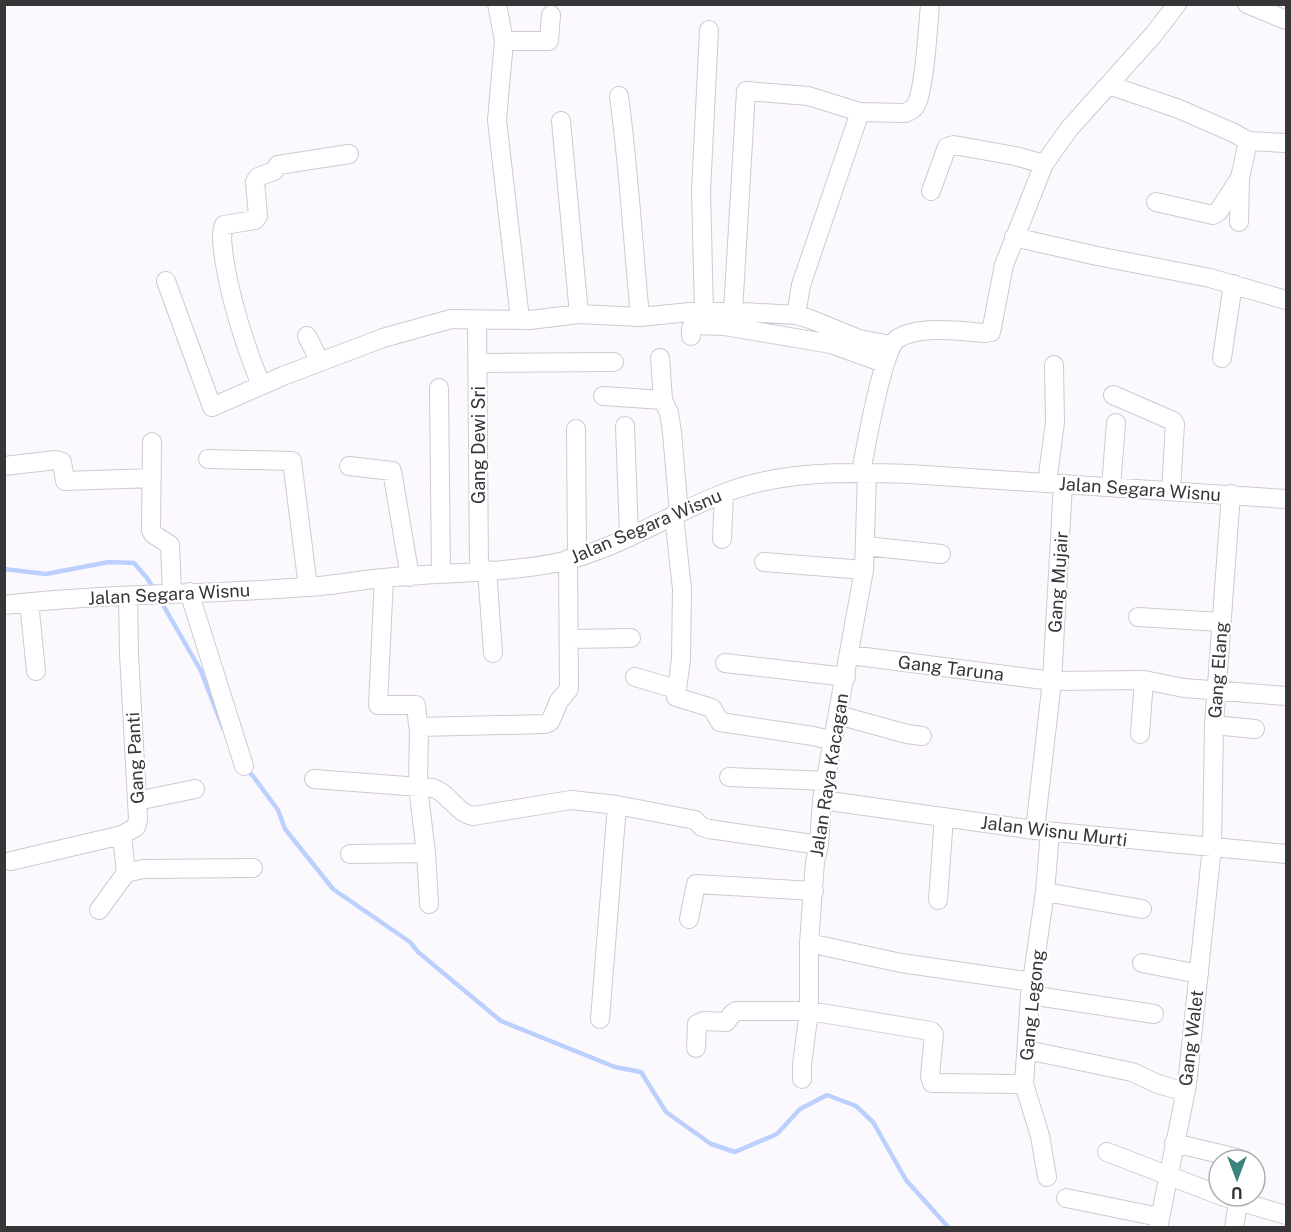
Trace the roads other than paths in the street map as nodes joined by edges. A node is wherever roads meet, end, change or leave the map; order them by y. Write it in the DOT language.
graph roads {
  1 [pos="497,4"];
  2 [pos="930,4"];
  3 [pos="1177,4"];
  4 [pos="1247,4"];
  5 [pos="551,15"];
  6 [pos="1287,20"];
  7 [pos="710,30"];
  8 [pos="504,41"];
  9 [pos="1108,85"];
  10 [pos="619,96"];
  11 [pos="860,112"];
  12 [pos="561,121"];
  13 [pos="1248,141"];
  14 [pos="1287,143"];
  15 [pos="349,154"];
  16 [pos="1044,164"];
  17 [pos="1240,178"];
  18 [pos="931,191"];
  19 [pos="1156,202"];
  20 [pos="1239,222"];
  21 [pos="1014,237"];
  22 [pos="166,281"];
  23 [pos="1233,284"];
  24 [pos="1287,300"];
  25 [pos="704,312"];
  26 [pos="733,312"];
  27 [pos="579,314"];
  28 [pos="796,315"];
  29 [pos="640,317"];
  30 [pos="520,319"];
  31 [pos="477,320"];
  32 [pos="307,336"];
  33 [pos="691,336"];
  34 [pos="891,345"];
  35 [pos="660,358"];
  36 [pos="1222,358"];
  37 [pos="320,362"];
  38 [pos="614,362"];
  39 [pos="478,363"];
  40 [pos="884,363"];
  41 [pos="1054,365"];
  42 [pos="261,385"];
  43 [pos="439,388"];
  44 [pos="1113,395"];
  45 [pos="603,396"];
  46 [pos="663,400"];
  47 [pos="1116,423"];
  48 [pos="626,426"];
  49 [pos="576,429"];
  50 [pos="152,442"];
  51 [pos="208,459"];
  52 [pos="4,466"];
  53 [pos="349,466"];
  54 [pos="864,473"];
  55 [pos="153,478"];
  56 [pos="1055,483"];
  57 [pos="1111,487"];
  58 [pos="1171,490"];
  59 [pos="724,493"];
  60 [pos="1232,494"];
  61 [pos="1287,499"];
  62 [pos="676,515"];
  63 [pos="628,536"];
  64 [pos="722,539"];
  65 [pos="866,546"];
  66 [pos="941,554"];
  67 [pos="572,558"];
  68 [pos="764,562"];
  69 [pos="864,570"];
  70 [pos="483,571"];
  71 [pos="441,574"];
  72 [pos="410,577"];
  73 [pos="384,578"];
  74 [pos="308,587"];
  75 [pos="181,593"];
  76 [pos="128,596"];
  77 [pos="29,602"];
  78 [pos="4,605"];
  79 [pos="1138,617"];
  80 [pos="1221,622"];
  81 [pos="631,638"];
  82 [pos="569,639"];
  83 [pos="493,653"];
  84 [pos="850,655"];
  85 [pos="725,663"];
  86 [pos="36,671"];
  87 [pos="635,677"];
  88 [pos="846,677"];
  89 [pos="1144,680"];
  90 [pos="1052,681"];
  91 [pos="676,689"];
  92 [pos="1217,691"];
  93 [pos="1287,696"];
  94 [pos="838,715"];
  95 [pos="1214,725"];
  96 [pos="419,726"];
  97 [pos="1255,729"];
  98 [pos="1140,734"];
  99 [pos="922,736"];
  100 [pos="833,741"];
  101 [pos="244,766"];
  102 [pos="729,777"];
  103 [pos="314,779"];
  104 [pos="826,781"];
  105 [pos="418,787"];
  106 [pos="195,789"];
  107 [pos="822,800"];
  108 [pos="137,801"];
  109 [pos="618,805"];
  110 [pos="944,817"];
  111 [pos="1042,831"];
  112 [pos="122,835"];
  113 [pos="819,845"];
  114 [pos="1212,847"];
  115 [pos="426,853"];
  116 [pos="350,854"];
  117 [pos="1287,854"];
  118 [pos="11,861"];
  119 [pos="253,868"];
  120 [pos="126,873"];
  121 [pos="814,891"];
  122 [pos="1045,892"];
  123 [pos="938,900"];
  124 [pos="429,904"];
  125 [pos="1142,909"];
  126 [pos="99,910"];
  127 [pos="689,919"];
  128 [pos="809,943"];
  129 [pos="1142,963"];
  130 [pos="1199,974"];
  131 [pos="1031,989"];
  132 [pos="809,1011"];
  133 [pos="1154,1014"];
  134 [pos="600,1019"];
  135 [pos="696,1048"];
  136 [pos="1027,1050"];
  137 [pos="802,1079"];
  138 [pos="1024,1084"];
  139 [pos="1185,1092"];
  140 [pos="1173,1143"];
  141 [pos="1207,1151"];
  142 [pos="1107,1152"];
  143 [pos="1047,1177"];
  144 [pos="1167,1177"];
  145 [pos="1207,1191"];
  146 [pos="1066,1198"];
  147 [pos="1229,1208"];
  148 [pos="1262,1208"];
  149 [pos="1287,1215"];
  150 [pos="1159,1222"];
  151 [pos="1234,1227"];
  1 -- 8 [label="street"];
  2 -- 11 [label="street"];
  3 -- 9 [label="street"];
  4 -- 6 [label="street"];
  5 -- 8 [label="street"];
  7 -- 25 [label="street"];
  8 -- 30 [label="street"];
  9 -- 13 [label="street"];
  9 -- 16 [label="street"];
  10 -- 29 [label="street"];
  11 -- 26 [label="street"];
  11 -- 28 [label="street"];
  12 -- 27 [label="street"];
  13 -- 14 [label="street"];
  13 -- 17 [label="street"];
  15 -- 42 [label="street"];
  16 -- 18 [label="street"];
  16 -- 21 [label="street"];
  17 -- 19 [label="street"];
  17 -- 20 [label="street"];
  21 -- 23 [label="street"];
  21 -- 34 [label="street"];
  22 -- 42 [label="street"];
  23 -- 24 [label="street"];
  23 -- 36 [label="street"];
  25 -- 26 [label="street"];
  25 -- 29 [label="street"];
  26 -- 28 [label="street"];
  27 -- 29 [label="street"];
  27 -- 30 [label="street"];
  28 -- 34 [label="street"];
  30 -- 31 [label="street"];
  31 -- 37 [label="street"];
  31 -- 39 [label="street, Gang Dewi Sri"];
  32 -- 37 [label="street"];
  33 -- 40 [label="street"];
  34 -- 40 [label="street, Jalan Raya Kacagan"];
  35 -- 46 [label="street"];
  37 -- 42 [label="street"];
  38 -- 39 [label="street"];
  39 -- 70 [label="street, Gang Dewi Sri"];
  40 -- 54 [label="street, Jalan Raya Kacagan"];
  41 -- 56 [label="street, Gang Mujair"];
  43 -- 71 [label="street"];
  44 -- 58 [label="street"];
  45 -- 46 [label="street"];
  46 -- 62 [label="street"];
  47 -- 57 [label="street"];
  48 -- 63 [label="street"];
  49 -- 67 [label="street"];
  50 -- 55 [label="street"];
  51 -- 74 [label="street"];
  52 -- 55 [label="street"];
  53 -- 72 [label="street"];
  54 -- 56 [label="street, Jalan Segara Wisnu"];
  54 -- 59 [label="street, Jalan Segara Wisnu"];
  54 -- 65 [label="street, Jalan Raya Kacagan"];
  55 -- 75 [label="street"];
  56 -- 57 [label="street, Jalan Segara Wisnu"];
  56 -- 90 [label="street, Gang Mujair"];
  57 -- 58 [label="street, Jalan Segara Wisnu"];
  58 -- 60 [label="street, Jalan Segara Wisnu"];
  59 -- 62 [label="street, Jalan Segara Wisnu"];
  59 -- 64 [label="street"];
  60 -- 61 [label="street, Jalan Segara Wisnu"];
  60 -- 80 [label="street, Gang Elang"];
  62 -- 63 [label="street, Jalan Segara Wisnu"];
  62 -- 91 [label="street"];
  63 -- 67 [label="street, Jalan Segara Wisnu"];
  65 -- 66 [label="street"];
  65 -- 69 [label="street, Jalan Raya Kacagan"];
  67 -- 70 [label="street, Jalan Segara Wisnu"];
  67 -- 82 [label="street"];
  68 -- 69 [label="street"];
  69 -- 84 [label="street, Jalan Raya Kacagan"];
  70 -- 71 [label="street, Jalan Segara Wisnu"];
  70 -- 83 [label="street, Gang Dewi Sri"];
  71 -- 72 [label="street, Jalan Segara Wisnu"];
  72 -- 73 [label="street, Jalan Segara Wisnu"];
  73 -- 74 [label="street, Jalan Segara Wisnu"];
  73 -- 96 [label="street"];
  74 -- 75 [label="street, Jalan Segara Wisnu"];
  75 -- 76 [label="street, Jalan Segara Wisnu"];
  75 -- 101 [label="street"];
  76 -- 77 [label="street, Jalan Segara Wisnu"];
  76 -- 108 [label="street, Gang Panti"];
  77 -- 78 [label="street, Jalan Segara Wisnu"];
  77 -- 86 [label="street"];
  79 -- 80 [label="street"];
  80 -- 92 [label="street, Gang Elang"];
  81 -- 82 [label="street"];
  82 -- 96 [label="street"];
  84 -- 88 [label="street, Jalan Raya Kacagan"];
  84 -- 90 [label="street, Gang Taruna"];
  85 -- 88 [label="street"];
  87 -- 91 [label="street"];
  88 -- 94 [label="street, Jalan Raya Kacagan"];
  89 -- 90 [label="street, Gang Taruna"];
  89 -- 92 [label="street, Gang Taruna"];
  89 -- 98 [label="street"];
  90 -- 111 [label="street, Gang Mujair"];
  91 -- 100 [label="street"];
  92 -- 93 [label="street, Gang Taruna"];
  92 -- 95 [label="street, Gang Elang"];
  94 -- 99 [label="street"];
  94 -- 100 [label="street, Jalan Raya Kacagan"];
  95 -- 97 [label="street"];
  95 -- 114 [label="street, Gang Elang"];
  96 -- 105 [label="street"];
  100 -- 104 [label="street, Jalan Raya Kacagan"];
  102 -- 104 [label="street"];
  103 -- 105 [label="street"];
  104 -- 107 [label="street, Jalan Raya Kacagan"];
  105 -- 109 [label="street"];
  105 -- 115 [label="street"];
  106 -- 108 [label="street"];
  107 -- 110 [label="street, Jalan Wisnu Murti"];
  107 -- 113 [label="street, Jalan Raya Kacagan"];
  108 -- 112 [label="street, Gang Panti"];
  109 -- 113 [label="street"];
  109 -- 134 [label="street"];
  110 -- 111 [label="street, Jalan Wisnu Murti"];
  110 -- 123 [label="street"];
  111 -- 114 [label="street, Jalan Wisnu Murti"];
  111 -- 122 [label="street, Gang Legong"];
  112 -- 118 [label="street"];
  112 -- 120 [label="street"];
  113 -- 121 [label="street, Jalan Raya Kacagan"];
  114 -- 117 [label="street, Jalan Wisnu Murti"];
  114 -- 130 [label="street, Gang Walet"];
  115 -- 116 [label="street"];
  115 -- 124 [label="street"];
  119 -- 120 [label="street"];
  120 -- 126 [label="street"];
  121 -- 127 [label="street"];
  121 -- 128 [label="street, Jalan Raya Kacagan"];
  122 -- 125 [label="street"];
  122 -- 131 [label="street, Gang Legong"];
  128 -- 131 [label="street"];
  128 -- 132 [label="street, Jalan Raya Kacagan"];
  129 -- 130 [label="street"];
  130 -- 139 [label="street, Gang Walet"];
  131 -- 133 [label="street"];
  131 -- 136 [label="street, Gang Legong"];
  132 -- 135 [label="street"];
  132 -- 137 [label="street, Jalan Raya Kacagan"];
  132 -- 138 [label="street"];
  136 -- 138 [label="street, Gang Legong"];
  136 -- 139 [label="street"];
  138 -- 143 [label="street, Gang Legong"];
  139 -- 140 [label="street, Gang Walet"];
  140 -- 141 [label="street"];
  140 -- 144 [label="street, Gang Walet"];
  142 -- 144 [label="street"];
  144 -- 145 [label="street"];
  144 -- 150 [label="street, Gang Walet"];
  146 -- 150 [label="street"];
  147 -- 151 [label="street"];
  148 -- 149 [label="street"];
}
